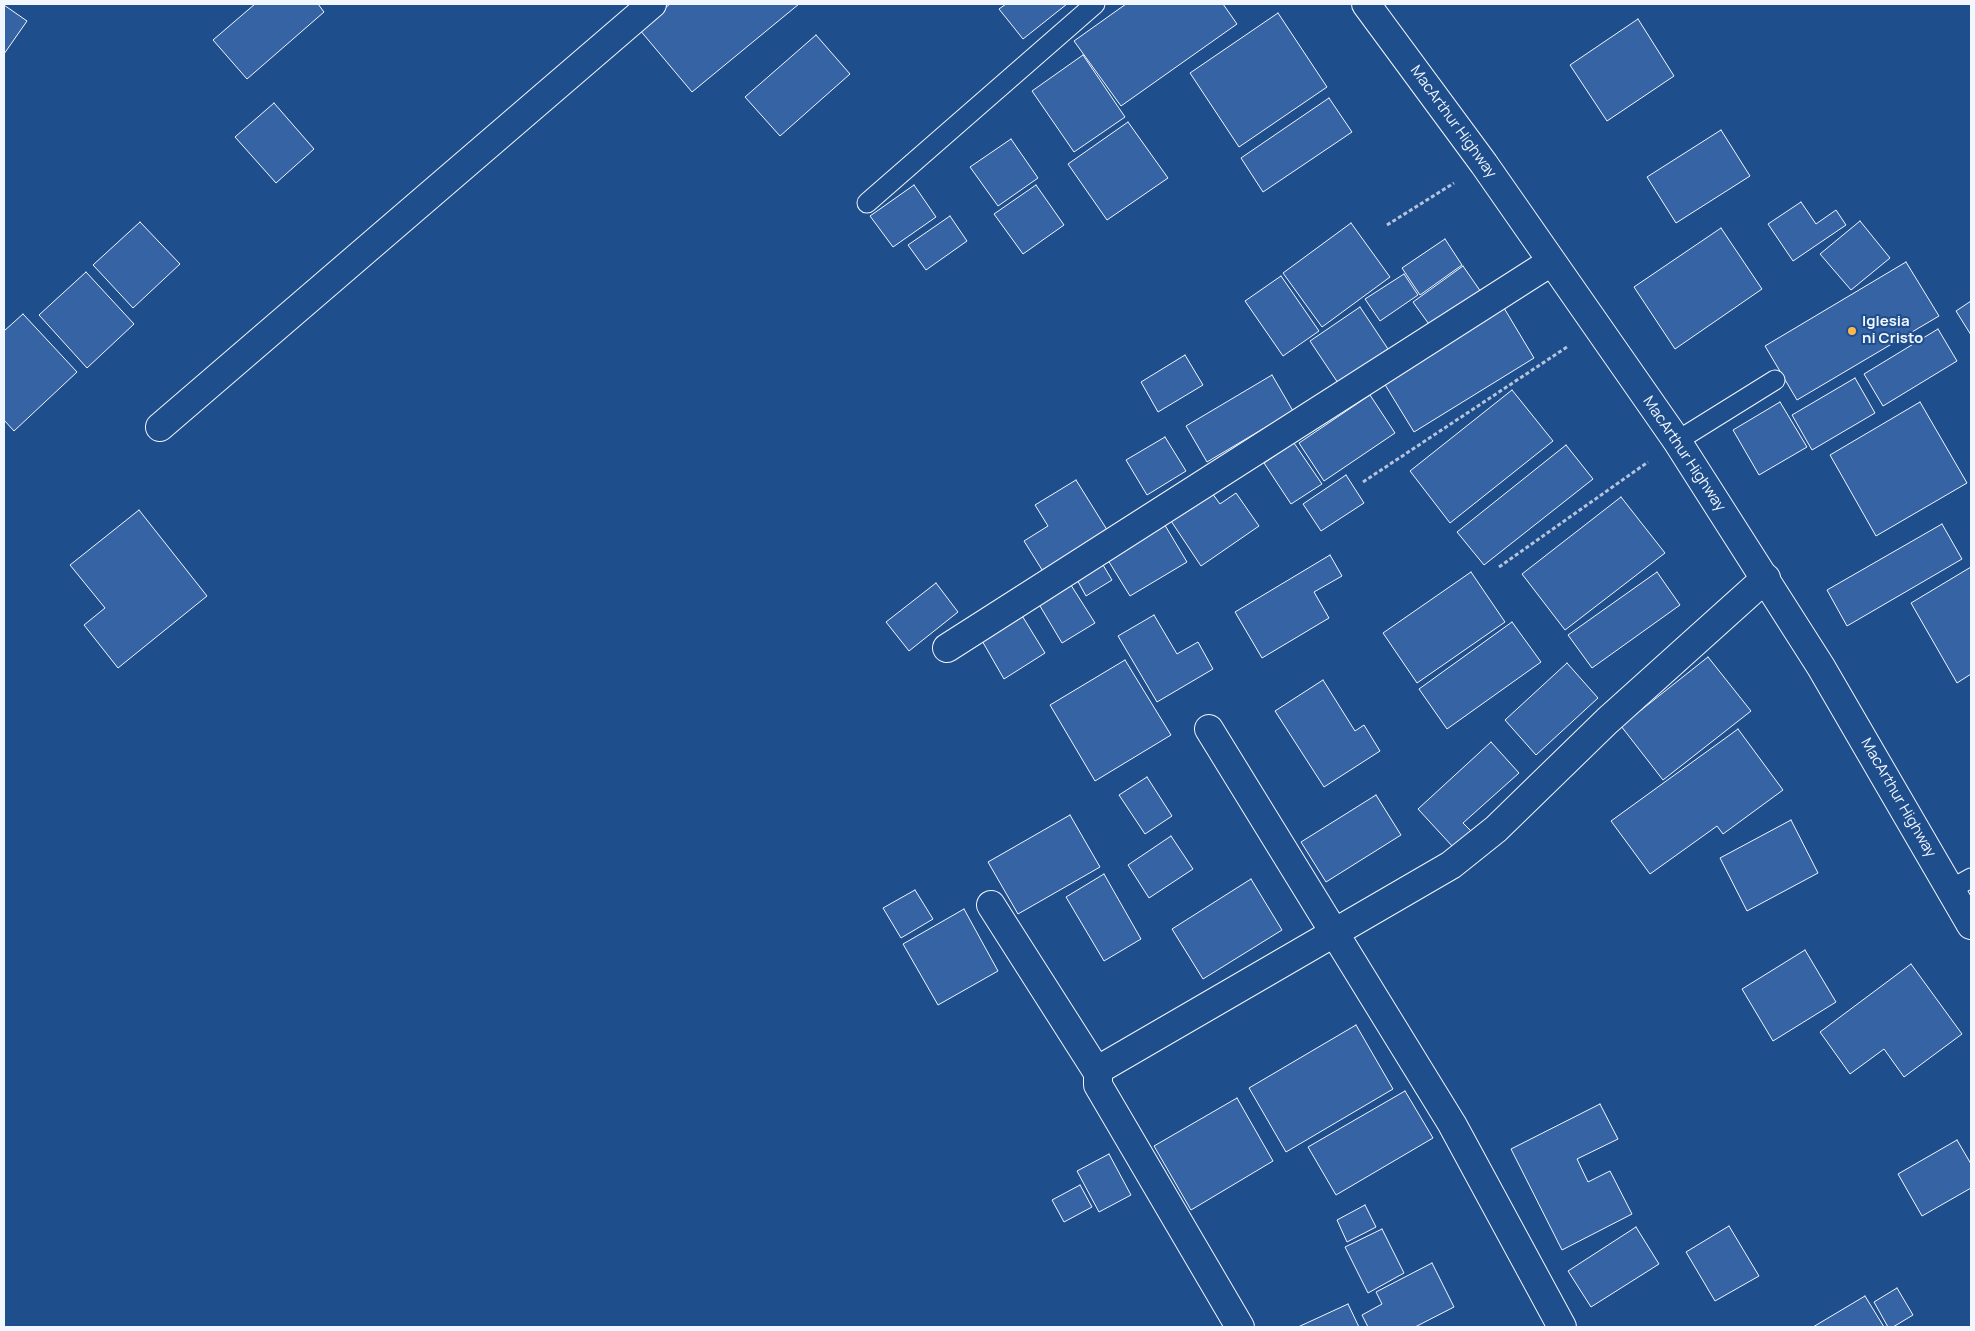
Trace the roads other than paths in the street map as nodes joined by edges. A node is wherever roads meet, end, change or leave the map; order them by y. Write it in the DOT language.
graph roads {
  1 [pos="652,4"];
  2 [pos="1095,4"];
  3 [pos="1366,4"];
  4 [pos="867,203"];
  5 [pos="1552,262"];
  6 [pos="1775,380"];
  7 [pos="160,427"];
  8 [pos="1677,441"];
  9 [pos="1766,578"];
  10 [pos="947,648"];
  11 [pos="1209,729"];
  12 [pos="1961,884"];
  13 [pos="991,905"];
  14 [pos="1971,925"];
  15 [pos="1335,932"];
  16 [pos="1098,1073"];
  17 [pos="1240,1327"];
  18 [pos="1562,1327"];
  1 -- 7 [label="main road"];
  2 -- 4 [label="lane"];
  3 -- 5 [label="main road, MacArthur Highway"];
  5 -- 8 [label="main road, MacArthur Highway"];
  5 -- 10 [label="main road"];
  6 -- 8 [label="lane"];
  8 -- 9 [label="main road, MacArthur Highway"];
  9 -- 12 [label="main road, MacArthur Highway"];
  9 -- 15 [label="main road"];
  11 -- 15 [label="main road"];
  12 -- 14 [label="main road, MacArthur Highway"];
  13 -- 16 [label="main road"];
  15 -- 16 [label="main road"];
  15 -- 18 [label="main road"];
  16 -- 17 [label="main road"];
}
